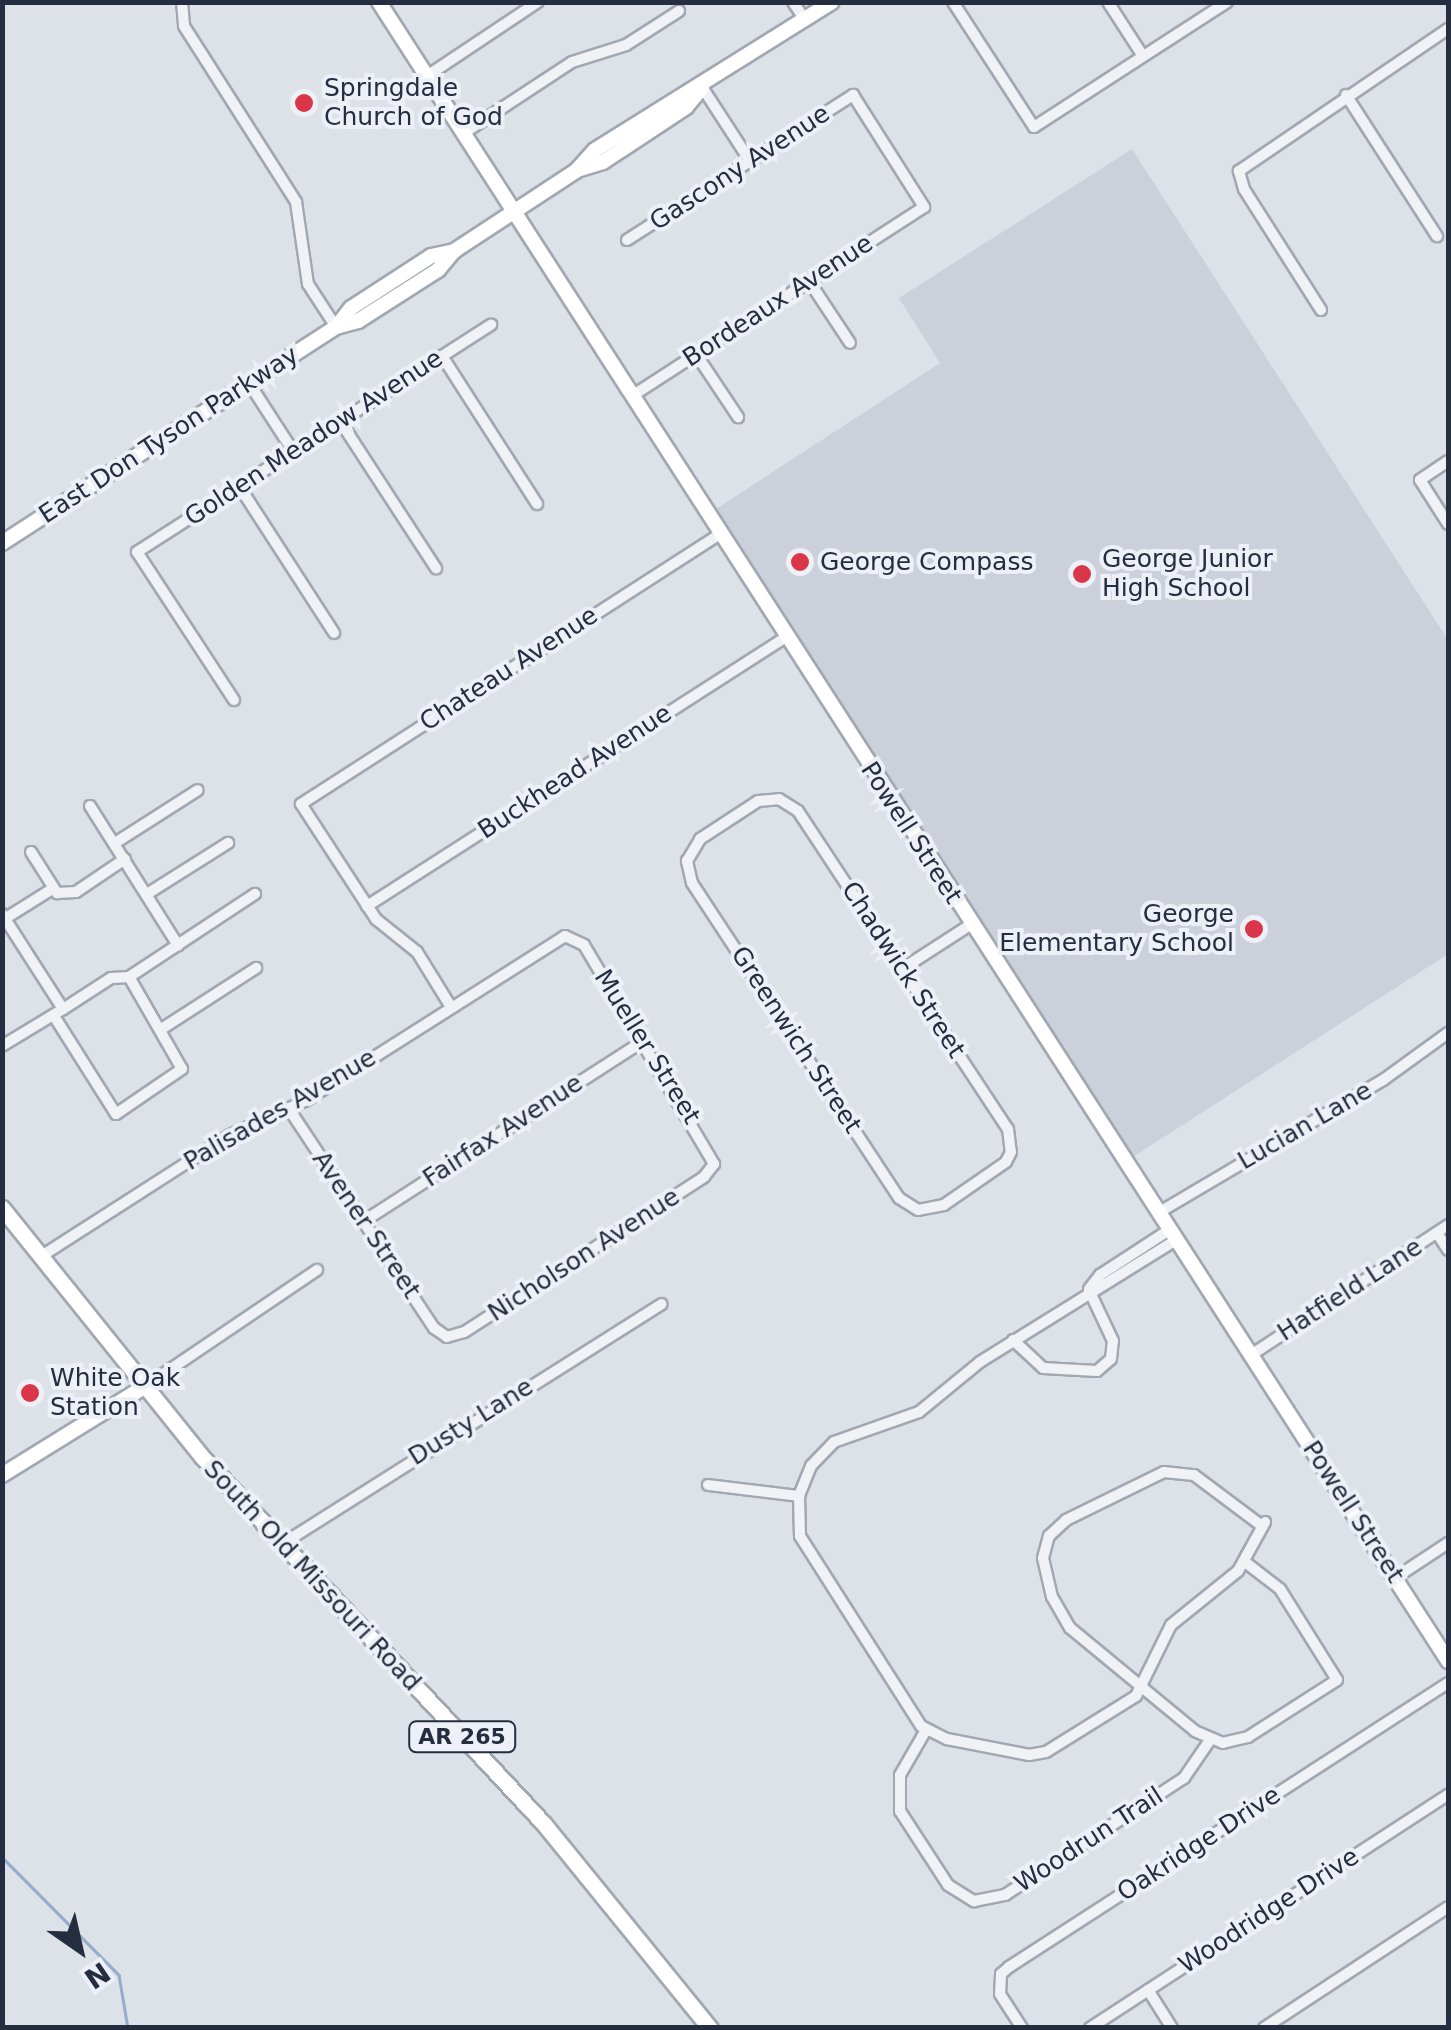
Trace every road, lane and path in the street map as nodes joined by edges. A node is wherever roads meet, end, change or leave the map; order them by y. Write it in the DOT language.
graph roads {
  1 [pos="182,2"];
  2 [pos="379,2"];
  3 [pos="538,2"];
  4 [pos="793,2"];
  5 [pos="832,2"];
  6 [pos="953,2"];
  7 [pos="1108,2"];
  8 [pos="1228,2"];
  9 [pos="679,11"];
  10 [pos="804,20"];
  11 [pos="1448,29"];
  12 [pos="1143,56"];
  13 [pos="427,76"];
  14 [pos="702,87"];
  15 [pos="1346,95"];
  16 [pos="464,133"];
  17 [pos="750,160"];
  18 [pos="924,207"];
  19 [pos="514,212"];
  20 [pos="1438,236"];
  21 [pos="627,240"];
  22 [pos="809,280"];
  23 [pos="1322,310"];
  24 [pos="490,325"];
  25 [pos="336,327"];
  26 [pos="850,344"];
  27 [pos="696,354"];
  28 [pos="442,356"];
  29 [pos="249,383"];
  30 [pos="633,395"];
  31 [pos="738,417"];
  32 [pos="340,422"];
  33 [pos="293,451"];
  34 [pos="1448,462"];
  35 [pos="239,486"];
  36 [pos="537,504"];
  37 [pos="1448,524"];
  38 [pos="718,535"];
  39 [pos="2,543"];
  40 [pos="436,568"];
  41 [pos="334,634"];
  42 [pos="784,638"];
  43 [pos="234,700"];
  44 [pos="198,790"];
  45 [pos="780,799"];
  46 [pos="90,806"];
  47 [pos="228,842"];
  48 [pos="115,843"];
  49 [pos="31,852"];
  50 [pos="125,859"];
  51 [pos="52,888"];
  52 [pos="147,894"];
  53 [pos="254,894"];
  54 [pos="367,906"];
  55 [pos="4,916"];
  56 [pos="970,924"];
  57 [pos="572,936"];
  58 [pos="178,944"];
  59 [pos="256,968"];
  60 [pos="902,969"];
  61 [pos="129,977"];
  62 [pos="451,1007"];
  63 [pos="58,1012"];
  64 [pos="163,1028"];
  65 [pos="1448,1033"];
  66 [pos="643,1041"];
  67 [pos="2,1046"];
  68 [pos="289,1109"];
  69 [pos="1012,1152"];
  70 [pos="714,1164"];
  71 [pos="2,1208"];
  72 [pos="1158,1213"];
  73 [pos="364,1221"];
  74 [pos="1448,1225"];
  75 [pos="1437,1233"];
  76 [pos="1172,1235"];
  77 [pos="1448,1250"];
  78 [pos="40,1257"];
  79 [pos="318,1270"];
  80 [pos="1088,1290"];
  81 [pos="662,1304"];
  82 [pos="447,1337"];
  83 [pos="1013,1340"];
  84 [pos="1251,1355"];
  85 [pos="144,1387"];
  86 [pos="2,1476"];
  87 [pos="708,1486"];
  88 [pos="798,1496"];
  89 [pos="1448,1543"];
  90 [pos="282,1544"];
  91 [pos="1245,1562"];
  92 [pos="1395,1578"];
  93 [pos="1448,1661"];
  94 [pos="1448,1683"];
  95 [pos="1142,1688"];
  96 [pos="926,1730"];
  97 [pos="1210,1740"];
  98 [pos="1448,1795"];
  99 [pos="1448,1906"];
  100 [pos="1148,1990"];
  101 [pos="710,2028"];
  102 [pos="1022,2028"];
  103 [pos="1090,2028"];
  104 [pos="1172,2028"];
  105 [pos="1264,2028"];
  1 -- 25 [label="street"];
  2 -- 13 [label="street, Powell Street"];
  3 -- 13 [label="street"];
  4 -- 10 [label="street"];
  5 -- 10 [label="street, East Don Tyson Parkway"];
  6 -- 12 [label="street"];
  7 -- 12 [label="street"];
  8 -- 12 [label="street"];
  9 -- 16 [label="street"];
  10 -- 14 [label="street, East Don Tyson Parkway"];
  11 -- 15 [label="street"];
  13 -- 16 [label="street, Powell Street"];
  14 -- 17 [label="street"];
  14 -- 19 [label="street, East Don Tyson Parkway"];
  15 -- 20 [label="street"];
  15 -- 23 [label="street"];
  16 -- 19 [label="street, Powell Street"];
  17 -- 18 [label="street, Gascony Avenue"];
  17 -- 21 [label="street, Gascony Avenue"];
  18 -- 22 [label="street, Bordeaux Avenue"];
  19 -- 25 [label="street, East Don Tyson Parkway"];
  19 -- 30 [label="street, Powell Street"];
  22 -- 26 [label="street"];
  22 -- 27 [label="street, Bordeaux Avenue"];
  24 -- 28 [label="street, Golden Meadow Avenue"];
  25 -- 29 [label="street, East Don Tyson Parkway"];
  27 -- 30 [label="street, Bordeaux Avenue"];
  27 -- 31 [label="street"];
  28 -- 32 [label="street, Golden Meadow Avenue"];
  28 -- 36 [label="street"];
  29 -- 33 [label="street"];
  29 -- 39 [label="street, East Don Tyson Parkway"];
  30 -- 38 [label="street, Powell Street"];
  32 -- 33 [label="street, Golden Meadow Avenue"];
  32 -- 40 [label="street"];
  33 -- 35 [label="street, Golden Meadow Avenue"];
  34 -- 37 [label="street"];
  35 -- 41 [label="street"];
  35 -- 43 [label="street, Golden Meadow Avenue"];
  38 -- 42 [label="street, Powell Street"];
  38 -- 54 [label="street, Chateau Avenue"];
  42 -- 54 [label="street, Buckhead Avenue"];
  42 -- 56 [label="street, Powell Street"];
  44 -- 48 [label="street"];
  45 -- 60 [label="street, Chadwick Street"];
  45 -- 69 [label="street, Greenwich Street"];
  46 -- 48 [label="street"];
  47 -- 52 [label="street"];
  48 -- 50 [label="street"];
  49 -- 51 [label="street"];
  50 -- 51 [label="street"];
  50 -- 52 [label="street"];
  51 -- 55 [label="street"];
  52 -- 58 [label="street"];
  53 -- 58 [label="street"];
  54 -- 62 [label="street"];
  55 -- 63 [label="street"];
  56 -- 60 [label="street"];
  56 -- 72 [label="street, Powell Street"];
  57 -- 62 [label="street, Palisades Avenue"];
  57 -- 66 [label="street, Mueller Street"];
  58 -- 61 [label="street"];
  59 -- 64 [label="street"];
  60 -- 69 [label="street, Chadwick Street"];
  61 -- 63 [label="street"];
  61 -- 64 [label="street"];
  62 -- 68 [label="street, Palisades Avenue"];
  63 -- 64 [label="street"];
  63 -- 67 [label="street"];
  65 -- 72 [label="street, Lucian Lane"];
  66 -- 70 [label="street, Mueller Street"];
  66 -- 73 [label="street, Fairfax Avenue"];
  68 -- 73 [label="street, Avener Street"];
  68 -- 78 [label="street, Palisades Avenue"];
  70 -- 82 [label="street, Nicholson Avenue"];
  71 -- 78 [label="main road, South Old Missouri Road / AR 265"];
  72 -- 76 [label="street, Powell Street"];
  73 -- 82 [label="street, Avener Street"];
  74 -- 75 [label="street, Hatfield Lane"];
  75 -- 77 [label="street"];
  75 -- 84 [label="street, Hatfield Lane"];
  76 -- 80 [label="street"];
  76 -- 84 [label="street, Powell Street"];
  78 -- 85 [label="main road, South Old Missouri Road / AR 265"];
  79 -- 85 [label="street"];
  80 -- 83 [label="street"];
  80 -- 83 [label="street"];
  81 -- 90 [label="street, Dusty Lane"];
  83 -- 88 [label="street"];
  84 -- 92 [label="street, Powell Street"];
  85 -- 86 [label="street"];
  85 -- 90 [label="main road, South Old Missouri Road / AR 265"];
  87 -- 88 [label="street"];
  88 -- 96 [label="street"];
  89 -- 92 [label="street"];
  90 -- 101 [label="main road, South Old Missouri Road / AR 265"];
  91 -- 95 [label="street"];
  91 -- 95 [label="street"];
  91 -- 97 [label="street"];
  92 -- 93 [label="street, Powell Street"];
  94 -- 102 [label="street, Oakridge Drive"];
  95 -- 96 [label="street"];
  95 -- 97 [label="street"];
  96 -- 97 [label="street, Woodrun Trail"];
  98 -- 100 [label="street, Woodridge Drive"];
  99 -- 105 [label="street"];
  100 -- 103 [label="street, Woodridge Drive"];
  100 -- 104 [label="street"];
}
